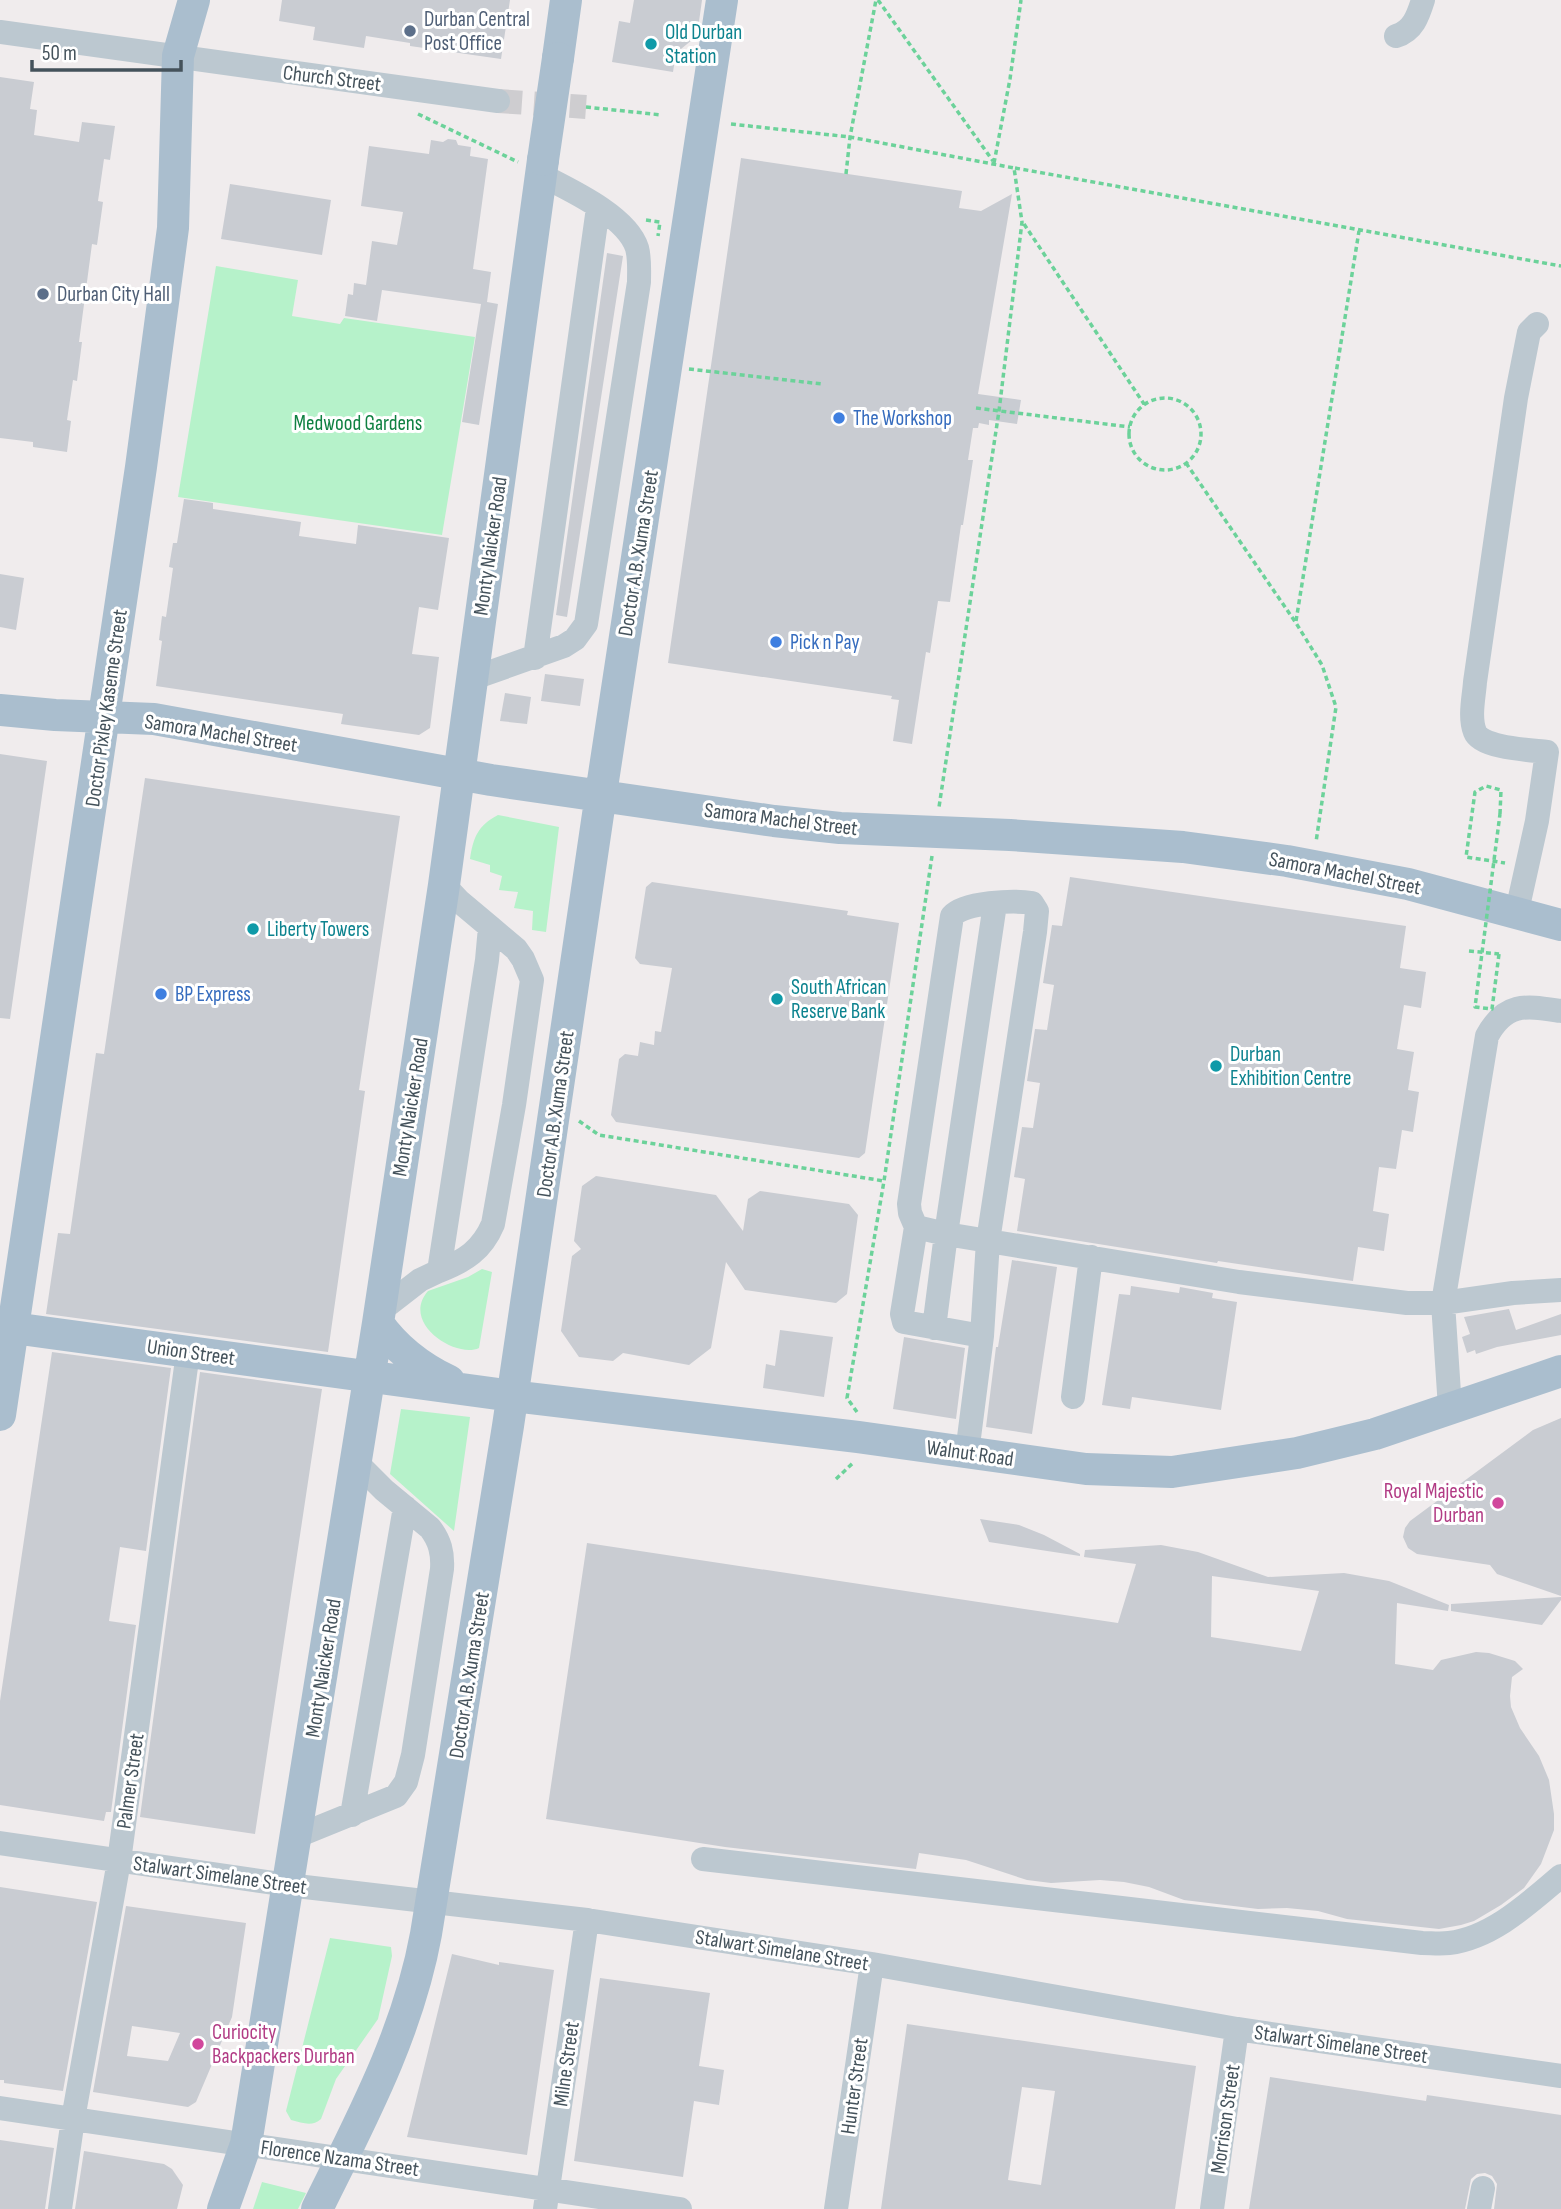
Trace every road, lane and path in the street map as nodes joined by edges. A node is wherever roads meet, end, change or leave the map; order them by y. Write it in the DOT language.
graph roads {
  1 [pos="194,0"];
  2 [pos="566,0"];
  3 [pos="722,0"];
  4 [pos="877,0"];
  5 [pos="1021,0"];
  6 [pos="1423,0"];
  7 [pos="0,32"];
  8 [pos="1396,36"];
  9 [pos="178,56"];
  10 [pos="498,101"];
  11 [pos="586,107"];
  12 [pos="409,110"];
  13 [pos="662,115"];
  14 [pos="731,124"];
  15 [pos="850,136"];
  16 [pos="994,163"];
  17 [pos="542,168"];
  18 [pos="1014,168"];
  19 [pos="846,174"];
  20 [pos="598,208"];
  21 [pos="1023,222"];
  22 [pos="1359,230"];
  23 [pos="1561,266"];
  24 [pos="1537,324"];
  25 [pos="666,366"];
  26 [pos="822,384"];
  27 [pos="1144,405"];
  28 [pos="976,408"];
  29 [pos="999,411"];
  30 [pos="1130,427"];
  31 [pos="1186,463"];
  32 [pos="1296,623"];
  33 [pos="534,658"];
  34 [pos="471,679"];
  35 [pos="0,709"];
  36 [pos="105,718"];
  37 [pos="458,774"];
  38 [pos="601,794"];
  39 [pos="936,832"];
  40 [pos="1313,866"];
  41 [pos="1527,866"];
  42 [pos="444,884"];
  43 [pos="995,904"];
  44 [pos="1517,911"];
  45 [pos="1561,925"];
  46 [pos="490,928"];
  47 [pos="1469,951"];
  48 [pos="1561,1011"];
  49 [pos="556,1110"];
  50 [pos="884,1181"];
  51 [pos="916,1227"];
  52 [pos="946,1234"];
  53 [pos="988,1241"];
  54 [pos="1091,1257"];
  55 [pos="11,1265"];
  56 [pos="439,1271"];
  57 [pos="1561,1290"];
  58 [pos="1443,1303"];
  59 [pos="379,1317"];
  60 [pos="13,1328"];
  61 [pos="934,1328"];
  62 [pos="982,1336"];
  63 [pos="188,1352"];
  64 [pos="1561,1371"];
  65 [pos="369,1376"];
  66 [pos="466,1389"];
  67 [pos="512,1396"];
  68 [pos="1073,1397"];
  69 [pos="1450,1408"];
  70 [pos="0,1415"];
  71 [pos="862,1420"];
  72 [pos="967,1452"];
  73 [pos="356,1462"];
  74 [pos="854,1462"];
  75 [pos="836,1479"];
  76 [pos="405,1507"];
  77 [pos="352,1815"];
  78 [pos="295,1837"];
  79 [pos="0,1843"];
  80 [pos="1561,1853"];
  81 [pos="703,1860"];
  82 [pos="119,1861"];
  83 [pos="1561,1871"];
  84 [pos="1561,1877"];
  85 [pos="288,1885"];
  86 [pos="432,1902"];
  87 [pos="587,1920"];
  88 [pos="872,1964"];
  89 [pos="1237,2029"];
  90 [pos="1561,2076"];
  91 [pos="0,2108"];
  92 [pos="73,2119"];
  93 [pos="246,2144"];
  94 [pos="343,2158"];
  95 [pos="546,2199"];
  96 [pos="60,2209"];
  97 [pos="223,2209"];
  98 [pos="317,2209"];
  99 [pos="677,2209"];
  100 [pos="836,2209"];
  101 [pos="1212,2209"];
  1 -- 9 [label="main road, Doctor Pixley Kaseme Street"];
  2 -- 17 [label="main road, Monty Naicker Road, bridge"];
  3 -- 25 [label="main road, Doctor A.B. Xuma Street"];
  4 -- 15 [label="path"];
  4 -- 16 [label="path"];
  5 -- 16 [label="path"];
  6 -- 8 [label="street"];
  7 -- 9 [label="street, Church Street"];
  9 -- 10 [label="street, Church Street"];
  9 -- 36 [label="main road, Doctor Pixley Kaseme Street"];
  11 -- 13 [label="path"];
  12 -- 17 [label="path"];
  14 -- 15 [label="path"];
  15 -- 16 [label="path"];
  15 -- 19 [label="path"];
  16 -- 18 [label="path"];
  17 -- 20 [label="street"];
  17 -- 34 [label="main road, Monty Naicker Road"];
  18 -- 21 [label="path"];
  18 -- 22 [label="path"];
  20 -- 33 [label="street"];
  20 -- 33 [label="street"];
  21 -- 27 [label="path"];
  21 -- 29 [label="path"];
  22 -- 23 [label="path"];
  22 -- 32 [label="path"];
  24 -- 41 [label="street"];
  25 -- 26 [label="path"];
  25 -- 38 [label="main road, Doctor A.B. Xuma Street"];
  27 -- 30 [label="path"];
  27 -- 31 [label="path"];
  28 -- 29 [label="path"];
  29 -- 30 [label="path"];
  29 -- 39 [label="path"];
  30 -- 31 [label="path"];
  31 -- 32 [label="path"];
  32 -- 40 [label="path"];
  33 -- 34 [label="street"];
  34 -- 37 [label="main road, Monty Naicker Road"];
  35 -- 36 [label="main road, Samora Machel Street"];
  36 -- 37 [label="main road, Samora Machel Street"];
  36 -- 55 [label="main road, Doctor Pixley Kaseme Street"];
  37 -- 38 [label="main road, Samora Machel Street"];
  37 -- 42 [label="main road, Monty Naicker Road"];
  38 -- 39 [label="main road, Samora Machel Street"];
  38 -- 49 [label="main road, Doctor A.B. Xuma Street"];
  39 -- 40 [label="main road, Samora Machel Street"];
  39 -- 50 [label="path"];
  40 -- 44 [label="main road, Samora Machel Street"];
  41 -- 44 [label="street"];
  41 -- 47 [label="path, bridge"];
  42 -- 46 [label="street"];
  42 -- 59 [label="main road, Monty Naicker Road"];
  43 -- 51 [label="street"];
  43 -- 52 [label="street"];
  43 -- 53 [label="street"];
  44 -- 45 [label="main road, Samora Machel Street"];
  46 -- 56 [label="street"];
  46 -- 56 [label="street"];
  48 -- 58 [label="street"];
  49 -- 50 [label="path"];
  49 -- 67 [label="main road, Doctor A.B. Xuma Street"];
  50 -- 71 [label="path"];
  51 -- 52 [label="street"];
  51 -- 61 [label="street"];
  52 -- 53 [label="street"];
  52 -- 61 [label="street"];
  53 -- 54 [label="street"];
  53 -- 62 [label="street"];
  54 -- 58 [label="street"];
  54 -- 68 [label="street"];
  55 -- 60 [label="main road, Doctor Pixley Kaseme Street"];
  56 -- 59 [label="street"];
  57 -- 58 [label="street"];
  58 -- 69 [label="street"];
  59 -- 65 [label="main road, Monty Naicker Road"];
  59 -- 66 [label="main road"];
  60 -- 63 [label="main road, Union Street"];
  60 -- 70 [label="main road, Doctor Pixley Kaseme Street"];
  61 -- 62 [label="street"];
  62 -- 72 [label="street"];
  63 -- 65 [label="main road, Union Street"];
  63 -- 82 [label="street, Palmer Street"];
  64 -- 69 [label="main road, Walnut Road"];
  65 -- 66 [label="main road, Walnut Road"];
  65 -- 73 [label="main road, Monty Naicker Road"];
  66 -- 67 [label="main road, Walnut Road"];
  67 -- 72 [label="main road, Walnut Road"];
  67 -- 86 [label="main road, Doctor A.B. Xuma Street"];
  69 -- 72 [label="main road, Walnut Road"];
  73 -- 76 [label="street"];
  73 -- 78 [label="main road, Monty Naicker Road"];
  74 -- 75 [label="path"];
  76 -- 77 [label="street"];
  76 -- 77 [label="street"];
  77 -- 78 [label="street"];
  78 -- 85 [label="main road, Monty Naicker Road"];
  79 -- 82 [label="street, Stalwart Simelane Street"];
  80 -- 83 [label="street"];
  81 -- 84 [label="street"];
  82 -- 85 [label="street, Stalwart Simelane Street"];
  82 -- 92 [label="street, Palmer Street"];
  85 -- 86 [label="street, Stalwart Simelane Street"];
  85 -- 93 [label="main road, Monty Naicker Road"];
  86 -- 87 [label="street, Stalwart Simelane Street"];
  86 -- 94 [label="main road, Doctor A.B. Xuma Street"];
  87 -- 88 [label="street, Stalwart Simelane Street"];
  87 -- 95 [label="street, Milne Street"];
  88 -- 89 [label="street, Stalwart Simelane Street"];
  88 -- 100 [label="street, Hunter Street"];
  89 -- 90 [label="street, Stalwart Simelane Street"];
  89 -- 101 [label="street, Morrison Street"];
  91 -- 92 [label="street, Florence Nzama Street"];
  92 -- 93 [label="street, Florence Nzama Street"];
  92 -- 96 [label="street, Palmer Street"];
  93 -- 94 [label="street, Florence Nzama Street"];
  93 -- 97 [label="main road, Monty Naicker Road"];
  94 -- 95 [label="street, Florence Nzama Street"];
  94 -- 98 [label="main road, Doctor A.B. Xuma Street"];
  95 -- 99 [label="street, Florence Nzama Street"];
}
